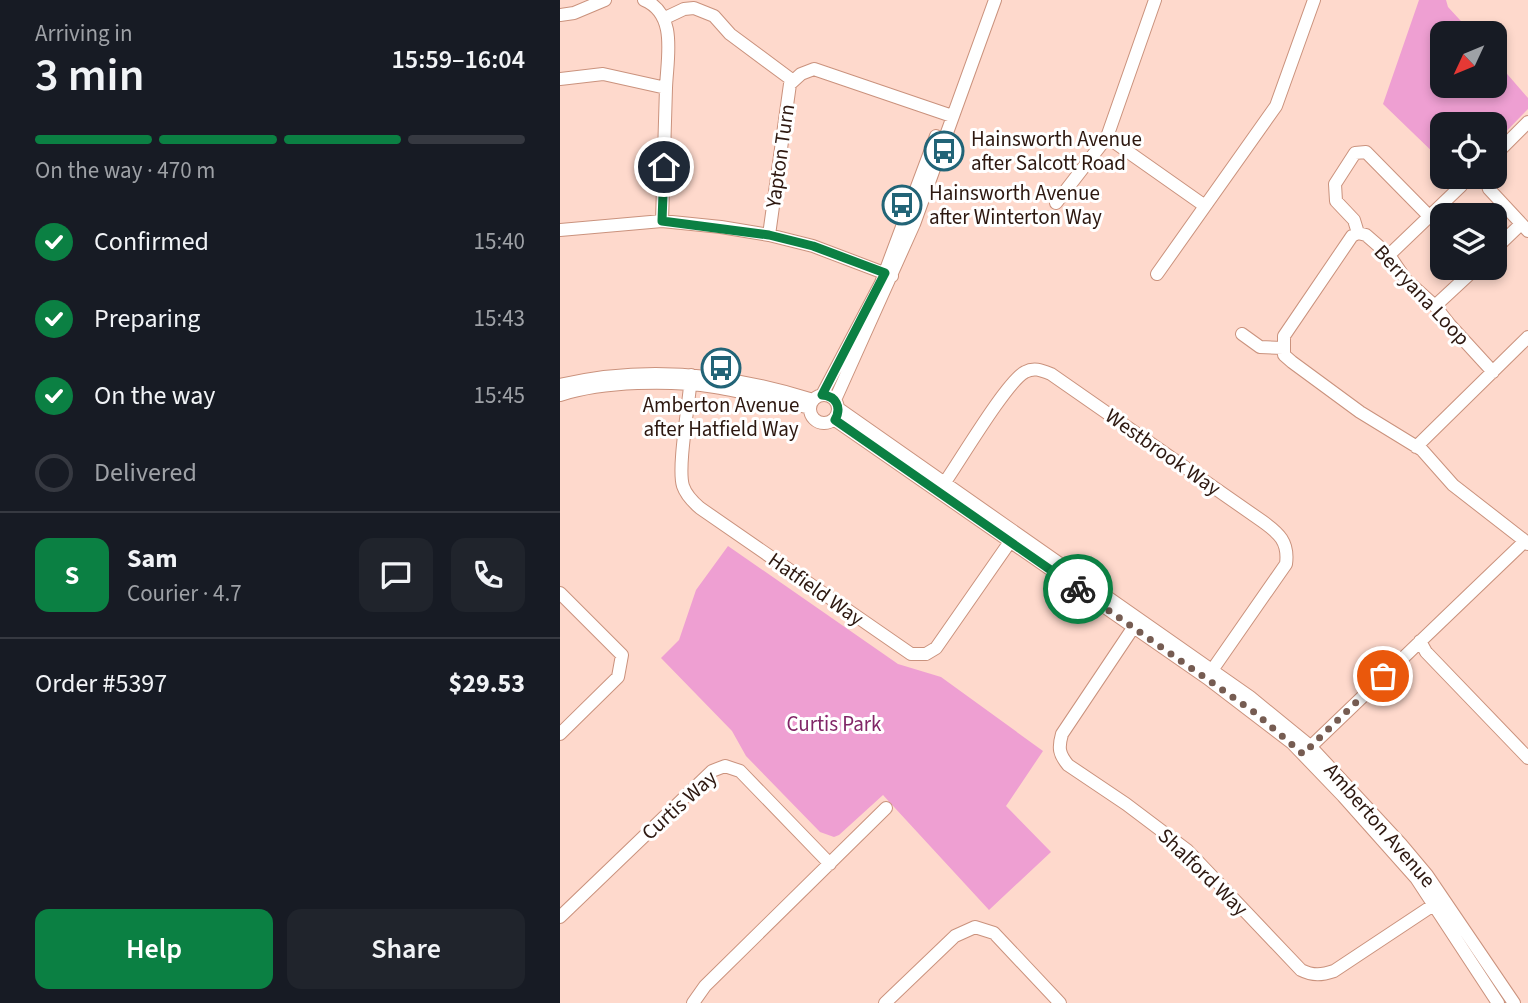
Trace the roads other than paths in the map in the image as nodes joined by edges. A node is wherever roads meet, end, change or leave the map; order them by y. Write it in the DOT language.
graph roads {
  1 [pos="605,0"];
  2 [pos="644,0"];
  3 [pos="987,0"];
  4 [pos="995,0"];
  5 [pos="1155,0"];
  6 [pos="1314,0"];
  7 [pos="560,15"];
  8 [pos="665,18"];
  9 [pos="560,79"];
  10 [pos="792,80"];
  11 [pos="666,88"];
  12 [pos="948,115"];
  13 [pos="1528,122"];
  14 [pos="1107,137"];
  15 [pos="1507,143"];
  16 [pos="1458,189"];
  17 [pos="1489,189"];
  18 [pos="1056,203"];
  19 [pos="1205,206"];
  20 [pos="1429,216"];
  21 [pos="662,221"];
  22 [pos="1525,228"];
  23 [pos="560,230"];
  24 [pos="1358,233"];
  25 [pos="769,235"];
  26 [pos="1507,241"];
  27 [pos="1390,255"];
  28 [pos="888,274"];
  29 [pos="1157,274"];
  30 [pos="1463,280"];
  31 [pos="1436,306"];
  32 [pos="1242,334"];
  33 [pos="1528,337"];
  34 [pos="1283,348"];
  35 [pos="1493,372"];
  36 [pos="691,380"];
  37 [pos="560,385"];
  38 [pos="560,394"];
  39 [pos="815,401"];
  40 [pos="836,410"];
  41 [pos="1416,447"];
  42 [pos="942,487"];
  43 [pos="1013,537"];
  44 [pos="1526,542"];
  45 [pos="560,593"];
  46 [pos="1136,623"];
  47 [pos="1420,641"];
  48 [pos="1210,674"];
  49 [pos="560,734"];
  50 [pos="1306,750"];
  51 [pos="1528,758"];
  52 [pos="886,808"];
  53 [pos="830,864"];
  54 [pos="1439,902"];
  55 [pos="560,917"];
  56 [pos="693,1003"];
  57 [pos="885,1003"];
  58 [pos="1060,1003"];
  59 [pos="1497,1003"];
  60 [pos="1514,1003"];
  1 -- 7 [label="street"];
  2 -- 8 [label="street"];
  3 -- 12 [label="street"];
  4 -- 12 [label="street"];
  5 -- 14 [label="street"];
  6 -- 19 [label="street"];
  8 -- 10 [label="street"];
  8 -- 11 [label="street"];
  9 -- 11 [label="street"];
  10 -- 12 [label="street, Yapton Turn"];
  10 -- 25 [label="street, Yapton Turn"];
  11 -- 21 [label="street"];
  12 -- 28 [label="street"];
  13 -- 15 [label="street"];
  14 -- 18 [label="street"];
  14 -- 19 [label="street"];
  16 -- 20 [label="street"];
  17 -- 22 [label="street"];
  19 -- 29 [label="street"];
  20 -- 24 [label="street"];
  20 -- 27 [label="street"];
  21 -- 23 [label="street"];
  21 -- 25 [label="street"];
  22 -- 26 [label="street"];
  24 -- 27 [label="street, Berryana Loop"];
  24 -- 34 [label="street, Berryana Loop"];
  25 -- 28 [label="street"];
  27 -- 31 [label="street, Berryana Loop"];
  28 -- 39 [label="street"];
  28 -- 40 [label="street"];
  30 -- 31 [label="street"];
  31 -- 35 [label="street, Berryana Loop"];
  32 -- 34 [label="street"];
  33 -- 35 [label="street"];
  34 -- 41 [label="street"];
  35 -- 41 [label="street"];
  36 -- 37 [label="street"];
  36 -- 38 [label="street"];
  36 -- 39 [label="street"];
  36 -- 43 [label="street, Hatfield Way"];
  39 -- 40 [label="street"];
  39 -- 40 [label="street"];
  40 -- 42 [label="street, Amberton Avenue"];
  41 -- 44 [label="street"];
  42 -- 43 [label="street, Amberton Avenue"];
  42 -- 48 [label="street, Westbrook Way"];
  43 -- 46 [label="street, Amberton Avenue"];
  44 -- 47 [label="street"];
  45 -- 49 [label="street"];
  46 -- 48 [label="street, Amberton Avenue"];
  46 -- 54 [label="street, Shalford Way"];
  47 -- 50 [label="street"];
  47 -- 51 [label="street"];
  48 -- 50 [label="street, Amberton Avenue"];
  50 -- 54 [label="street, Amberton Avenue"];
  52 -- 53 [label="street"];
  53 -- 55 [label="street, Curtis Way"];
  53 -- 56 [label="street"];
  54 -- 59 [label="street, Amberton Avenue"];
  54 -- 60 [label="street, Amberton Avenue"];
  57 -- 58 [label="street"];
}
